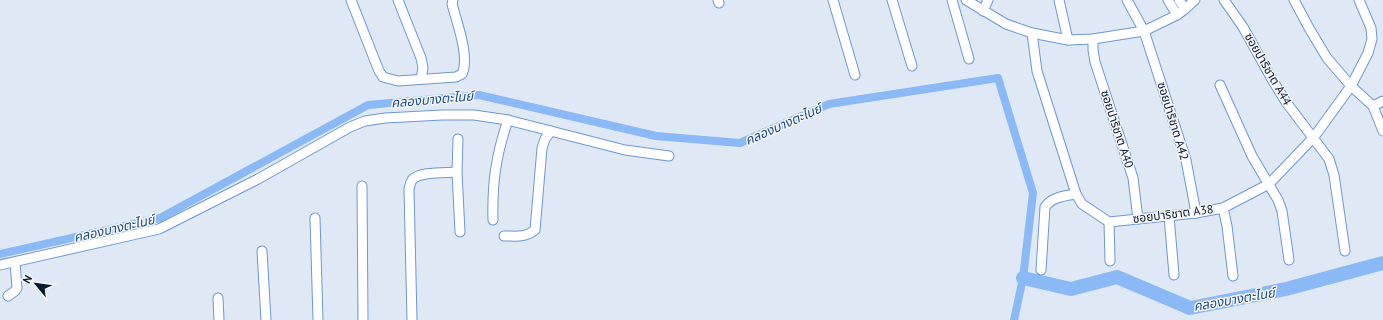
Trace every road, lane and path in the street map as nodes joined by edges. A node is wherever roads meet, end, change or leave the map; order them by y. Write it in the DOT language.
graph roads {
  1 [pos="351,0"];
  2 [pos="398,0"];
  3 [pos="833,0"];
  4 [pos="892,0"];
  5 [pos="952,0"];
  6 [pos="966,0"];
  7 [pos="988,0"];
  8 [pos="1059,0"];
  9 [pos="1127,0"];
  10 [pos="1168,0"];
  11 [pos="1179,0"];
  12 [pos="1195,0"];
  13 [pos="1224,0"];
  14 [pos="1294,0"];
  15 [pos="1359,0"];
  16 [pos="451,1"];
  17 [pos="1185,10"];
  18 [pos="984,11"];
  19 [pos="1177,15"];
  20 [pos="1144,31"];
  21 [pos="1032,33"];
  22 [pos="1093,39"];
  23 [pos="1068,40"];
  24 [pos="969,60"];
  25 [pos="912,66"];
  26 [pos="855,75"];
  27 [pos="421,79"];
  28 [pos="1220,85"];
  29 [pos="1351,86"];
  30 [pos="1383,101"];
  31 [pos="1373,106"];
  32 [pos="508,120"];
  33 [pos="551,131"];
  34 [pos="1383,131"];
  35 [pos="1314,137"];
  36 [pos="458,139"];
  37 [pos="669,156"];
  38 [pos="457,172"];
  39 [pos="1269,184"];
  40 [pos="362,186"];
  41 [pos="1076,194"];
  42 [pos="1223,208"];
  43 [pos="1196,213"];
  44 [pos="1169,216"];
  45 [pos="315,218"];
  46 [pos="1138,219"];
  47 [pos="493,220"];
  48 [pos="1109,222"];
  49 [pos="460,232"];
  50 [pos="504,236"];
  51 [pos="262,251"];
  52 [pos="1345,251"];
  53 [pos="1289,260"];
  54 [pos="1110,261"];
  55 [pos="15,262"];
  56 [pos="0,265"];
  57 [pos="1041,270"];
  58 [pos="1174,276"];
  59 [pos="1233,276"];
  60 [pos="8,296"];
  61 [pos="218,298"];
  62 [pos="219,320"];
  63 [pos="266,320"];
  64 [pos="318,320"];
  65 [pos="363,320"];
  66 [pos="412,320"];
  1 -- 27 [label="street"];
  2 -- 27 [label="street"];
  3 -- 26 [label="street"];
  4 -- 25 [label="street"];
  5 -- 24 [label="street"];
  6 -- 18 [label="street"];
  7 -- 18 [label="street"];
  8 -- 23 [label="street"];
  9 -- 20 [label="street, ซอยปาริชาต A42"];
  10 -- 19 [label="street"];
  11 -- 17 [label="street"];
  12 -- 17 [label="street"];
  13 -- 35 [label="street, ซอยปาริชาต A44"];
  14 -- 29 [label="street"];
  15 -- 29 [label="street, ซอยปาริชาต A38"];
  16 -- 27 [label="street"];
  17 -- 19 [label="street"];
  18 -- 21 [label="street"];
  19 -- 20 [label="street"];
  20 -- 22 [label="street"];
  20 -- 43 [label="street, ซอยปาริชาต A42"];
  21 -- 23 [label="street"];
  21 -- 41 [label="street"];
  22 -- 23 [label="street"];
  22 -- 46 [label="street, ซอยปาริชาต A40"];
  28 -- 39 [label="street"];
  29 -- 31 [label="street"];
  29 -- 35 [label="street, ซอยปาริชาต A38"];
  30 -- 31 [label="street"];
  31 -- 34 [label="street"];
  32 -- 33 [label="street"];
  32 -- 47 [label="street"];
  32 -- 55 [label="street"];
  33 -- 37 [label="street"];
  33 -- 50 [label="street"];
  35 -- 39 [label="street, ซอยปาริชาต A38"];
  35 -- 52 [label="street, ซอยปาริชาต A44"];
  36 -- 38 [label="street"];
  38 -- 49 [label="street"];
  38 -- 66 [label="street"];
  39 -- 42 [label="street, ซอยปาริชาต A38"];
  39 -- 53 [label="street"];
  40 -- 65 [label="street"];
  41 -- 48 [label="street"];
  41 -- 57 [label="street"];
  42 -- 43 [label="street, ซอยปาริชาต A38"];
  42 -- 59 [label="street"];
  43 -- 44 [label="street, ซอยปาริชาต A38"];
  44 -- 46 [label="street, ซอยปาริชาต A38"];
  44 -- 58 [label="street"];
  45 -- 64 [label="street"];
  46 -- 48 [label="street, ซอยปาริชาต A38"];
  48 -- 54 [label="street"];
  51 -- 63 [label="street"];
  55 -- 56 [label="street"];
  55 -- 60 [label="street"];
  61 -- 62 [label="street"];
}
